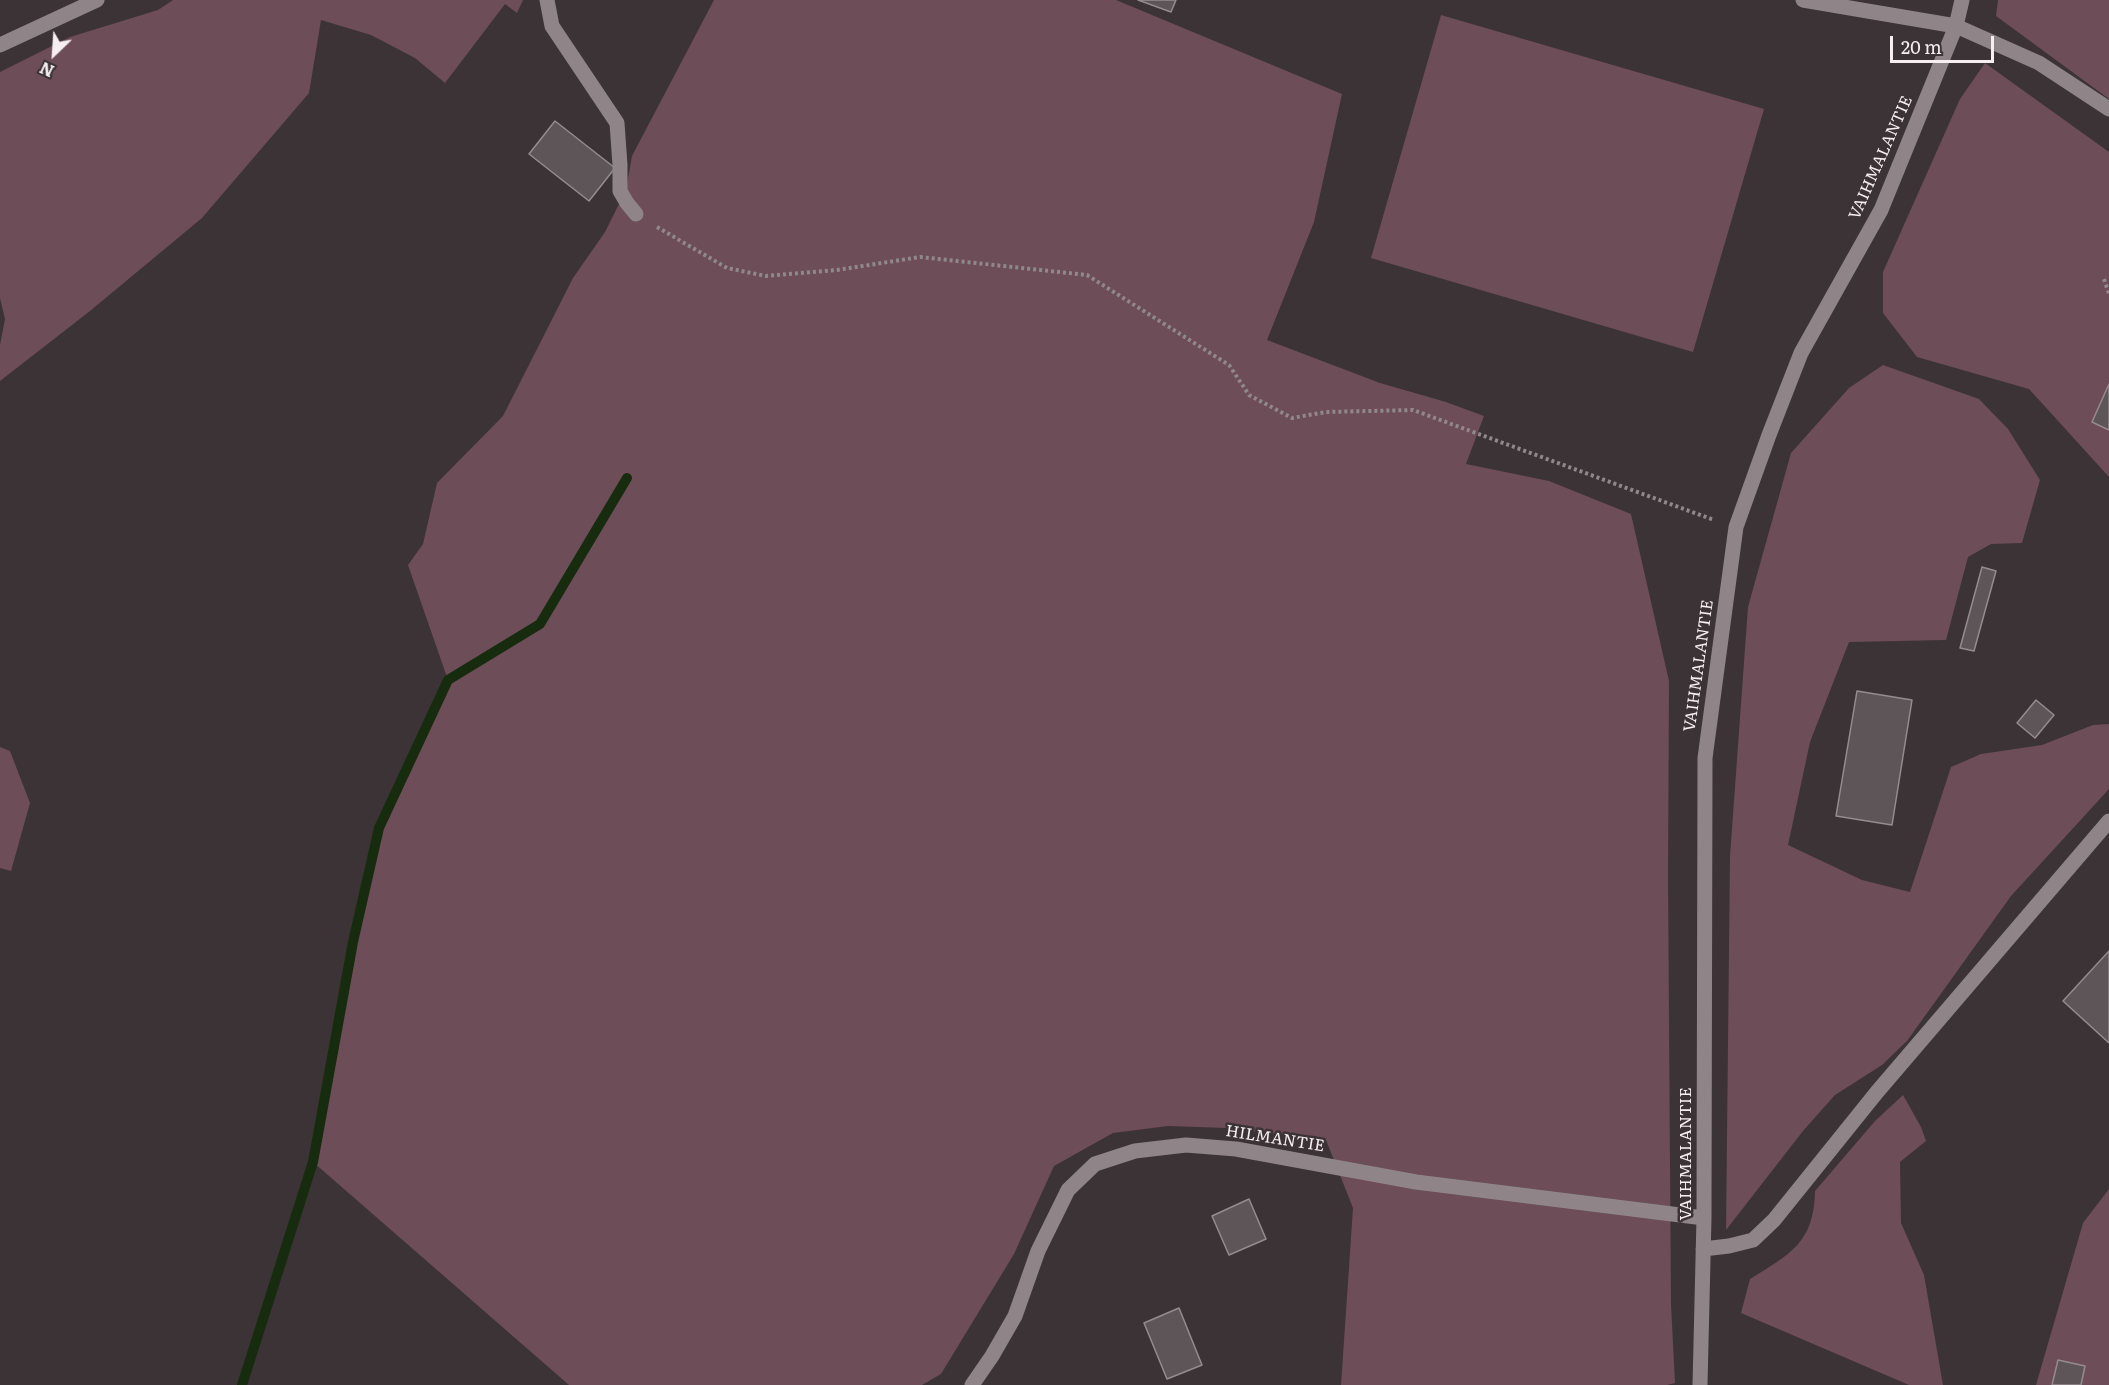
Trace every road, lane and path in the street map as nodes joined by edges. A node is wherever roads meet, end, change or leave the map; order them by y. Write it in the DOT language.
graph roads {
  1 [pos="97,0"];
  2 [pos="547,0"];
  3 [pos="1803,0"];
  4 [pos="1962,0"];
  5 [pos="1956,26"];
  6 [pos="0,45"];
  7 [pos="2109,109"];
  8 [pos="636,214"];
  9 [pos="2104,279"];
  10 [pos="2109,294"];
  11 [pos="1736,527"];
  12 [pos="2109,821"];
  13 [pos="1704,1218"];
  14 [pos="1703,1249"];
  15 [pos="972,1385"];
  16 [pos="1700,1385"];
  1 -- 6 [label="street"];
  2 -- 8 [label="street"];
  3 -- 5 [label="street"];
  4 -- 5 [label="street, VAIHMALANTIE"];
  5 -- 7 [label="street"];
  5 -- 11 [label="street, VAIHMALANTIE"];
  8 -- 11 [label="path"];
  9 -- 10 [label="path"];
  11 -- 13 [label="street, VAIHMALANTIE"];
  12 -- 14 [label="street"];
  13 -- 14 [label="street, VAIHMALANTIE"];
  13 -- 15 [label="street, HILMANTIE"];
  14 -- 16 [label="street, VAIHMALANTIE"];
}
